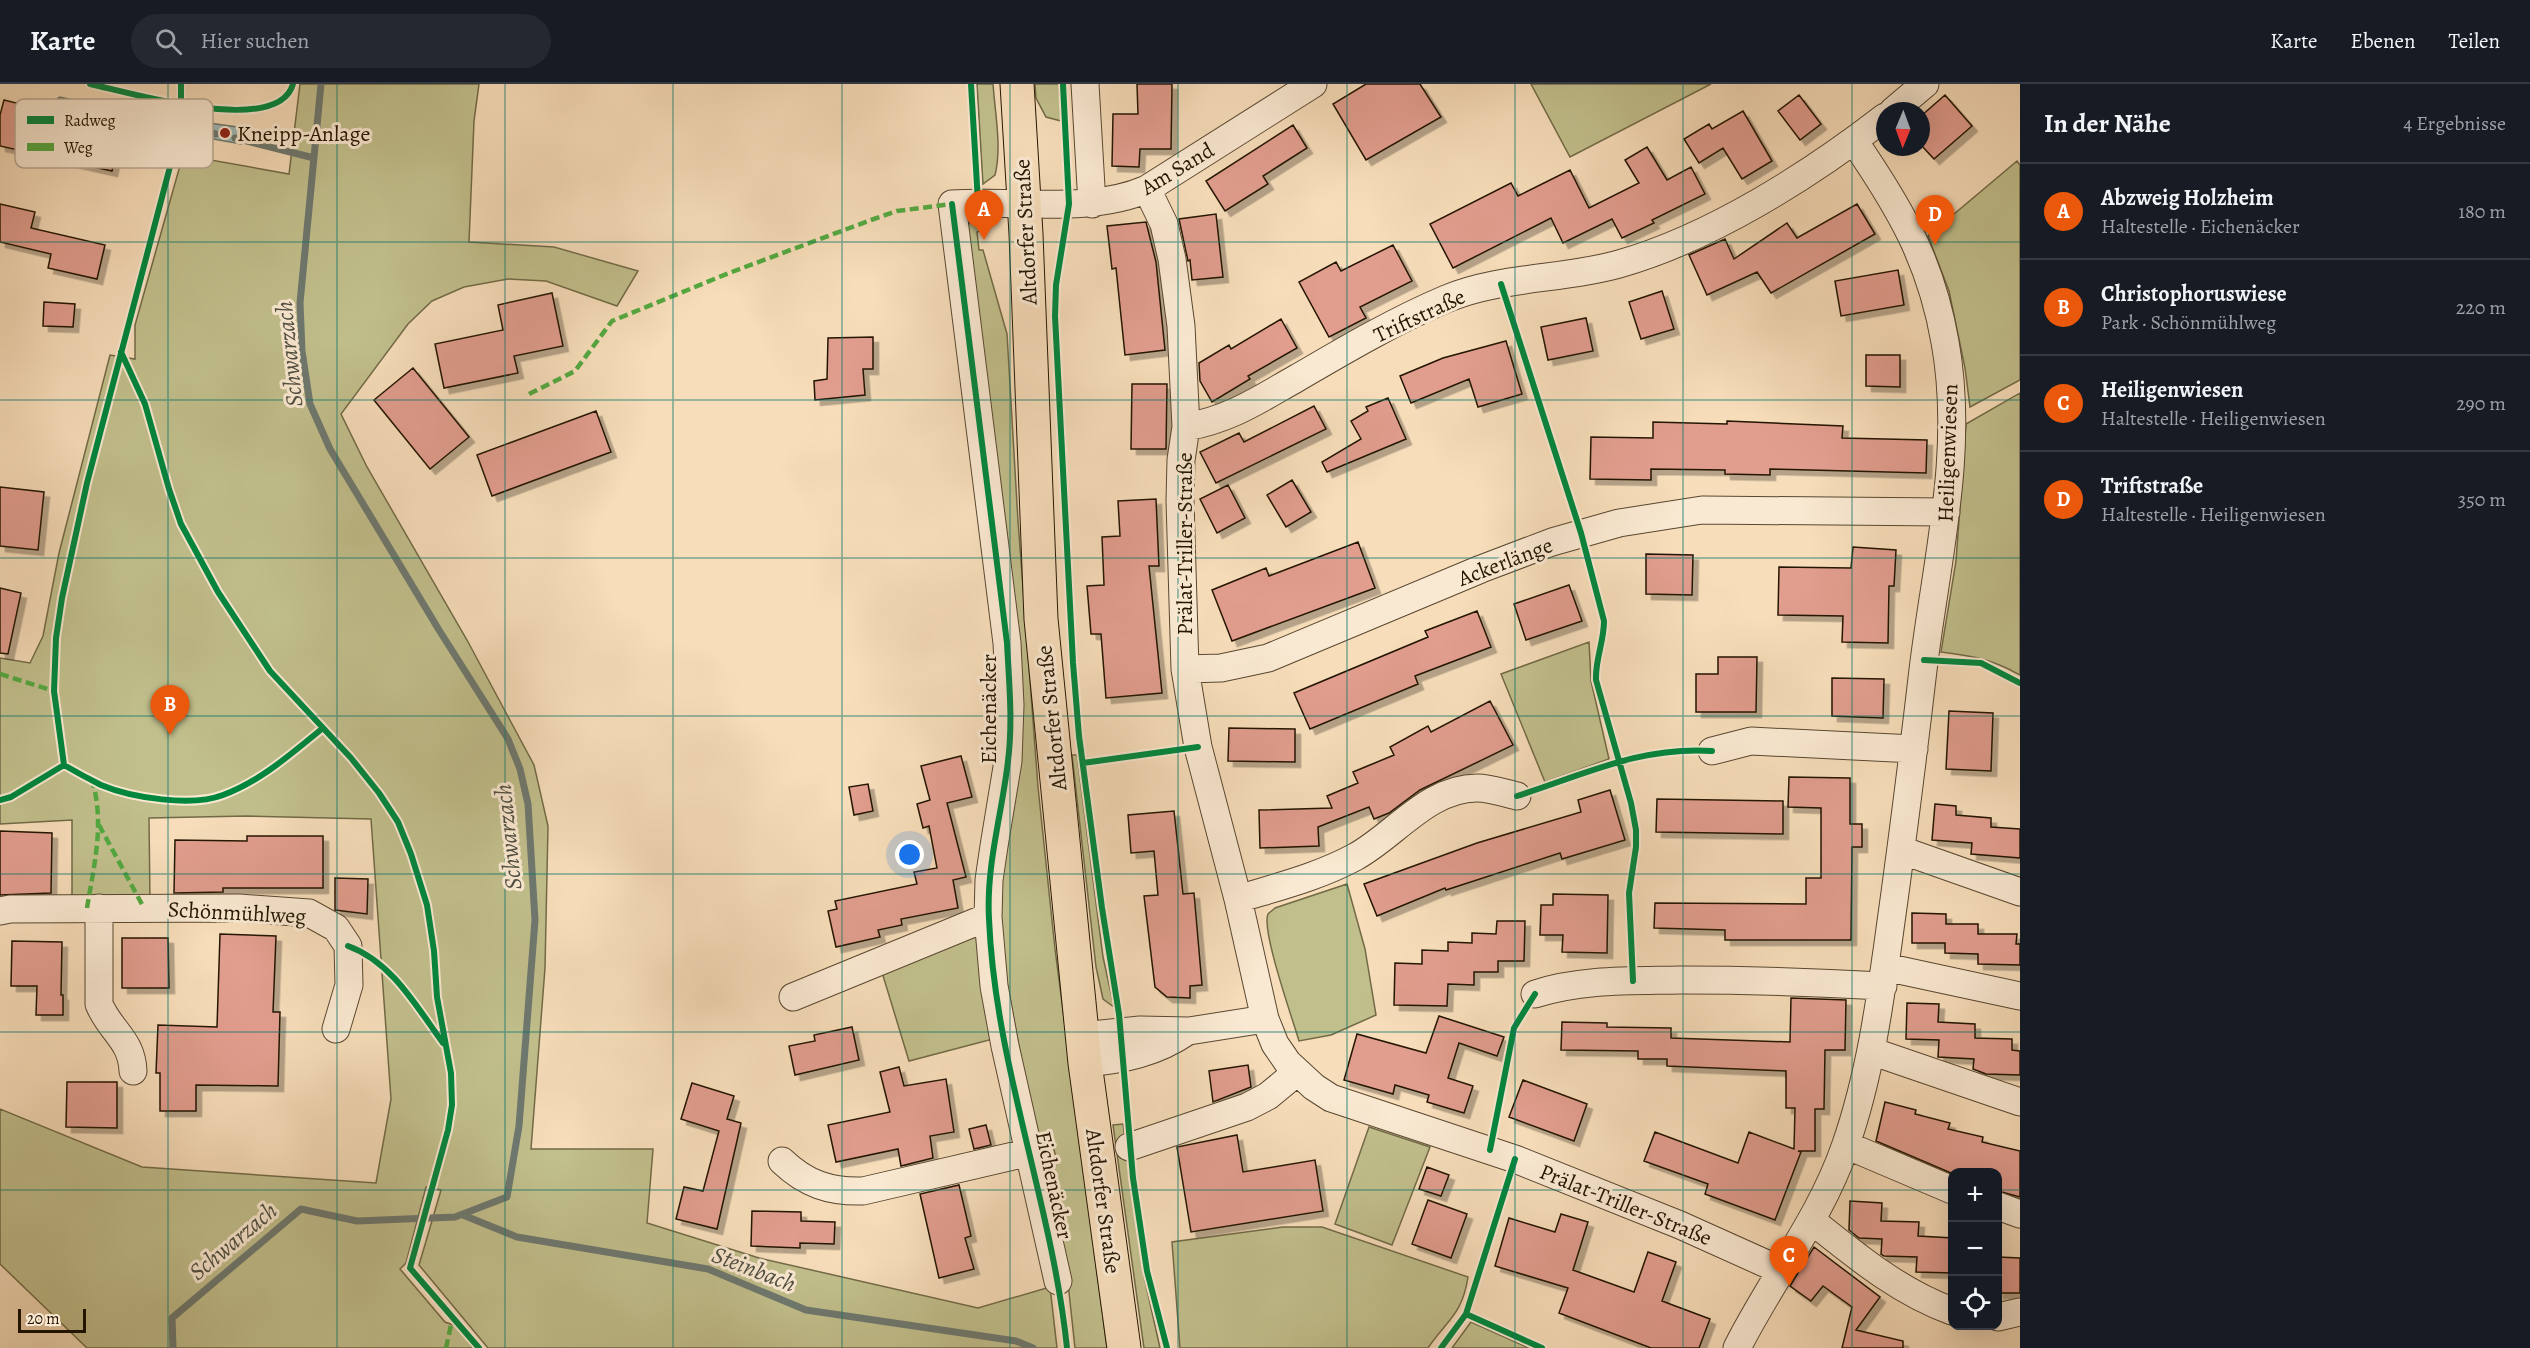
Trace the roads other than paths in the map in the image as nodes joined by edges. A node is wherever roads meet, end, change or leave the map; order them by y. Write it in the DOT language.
graph roads {
  1 [pos="1017,84"];
  2 [pos="1085,84"];
  3 [pos="1313,84"];
  4 [pos="1925,84"];
  5 [pos="1904,102"];
  6 [pos="1876,124"];
  7 [pos="1854,141"];
  8 [pos="1147,189"];
  9 [pos="1025,202"];
  10 [pos="1092,204"];
  11 [pos="1186,427"];
  12 [pos="1946,512"];
  13 [pos="1185,669"];
  14 [pos="1914,749"];
  15 [pos="1712,751"];
  16 [pos="1517,796"];
  17 [pos="1902,850"];
  18 [pos="2020,892"];
  19 [pos="1238,899"];
  20 [pos="99,908"];
  21 [pos="0,911"];
  22 [pos="988,917"];
  23 [pos="1884,976"];
  24 [pos="1535,994"];
  25 [pos="793,996"];
  26 [pos="2020,996"];
  27 [pos="1265,1019"];
  28 [pos="336,1029"];
  29 [pos="1084,1050"];
  30 [pos="1872,1051"];
  31 [pos="133,1071"];
  32 [pos="1298,1072"];
  33 [pos="2020,1102"];
  34 [pos="1846,1145"];
  35 [pos="1130,1147"];
  36 [pos="1030,1152"];
  37 [pos="782,1161"];
  38 [pos="1948,1188"];
  39 [pos="2002,1207"];
  40 [pos="2020,1214"];
  41 [pos="1811,1220"];
  42 [pos="1780,1270"];
  43 [pos="1058,1281"];
  44 [pos="1948,1309"];
  45 [pos="2020,1312"];
  46 [pos="2002,1316"];
  47 [pos="1124,1348"];
  48 [pos="1737,1348"];
  1 -- 9 [label="main road, Altdorfer Straße"];
  2 -- 10 [label="street"];
  3 -- 8 [label="street, Am Sand"];
  4 -- 5 [label="street"];
  6 -- 7 [label="street, Triftstraße"];
  7 -- 11 [label="street, Triftstraße"];
  7 -- 12 [label="street, Heiligenwiesen"];
  8 -- 10 [label="street, Am Sand"];
  8 -- 11 [label="street, Prälat-Triller-Straße"];
  9 -- 10 [label="street, Am Sand"];
  9 -- 22 [label="street, Eichenäcker"];
  9 -- 29 [label="main road, Altdorfer Straße"];
  11 -- 13 [label="street, Prälat-Triller-Straße"];
  12 -- 13 [label="street, Ackerlänge"];
  12 -- 14 [label="street, Heiligenwiesen"];
  13 -- 19 [label="street, Prälat-Triller-Straße"];
  14 -- 15 [label="street"];
  14 -- 17 [label="street, Heiligenwiesen"];
  16 -- 19 [label="street"];
  17 -- 18 [label="street"];
  17 -- 23 [label="street, Heiligenwiesen"];
  19 -- 27 [label="street, Prälat-Triller-Straße"];
  20 -- 21 [label="street, Schönmühlweg"];
  20 -- 28 [label="street, Schönmühlweg"];
  20 -- 31 [label="street"];
  22 -- 25 [label="street"];
  22 -- 36 [label="street, Eichenäcker"];
  23 -- 24 [label="street"];
  23 -- 26 [label="street"];
  23 -- 30 [label="street, Heiligenwiesen"];
  27 -- 29 [label="street"];
  27 -- 32 [label="street, Prälat-Triller-Straße"];
  29 -- 47 [label="main road, Altdorfer Straße"];
  30 -- 33 [label="street"];
  30 -- 34 [label="street, Heiligenwiesen"];
  32 -- 35 [label="street"];
  32 -- 42 [label="street, Prälat-Triller-Straße"];
  34 -- 38 [label="street"];
  34 -- 41 [label="street, Heiligenwiesen"];
  36 -- 37 [label="street"];
  36 -- 43 [label="street, Eichenäcker"];
  39 -- 40 [label="street"];
  41 -- 42 [label="street, Heiligenwiesen"];
  41 -- 44 [label="street"];
  42 -- 48 [label="street, Heiligenwiesen"];
  45 -- 46 [label="street"];
}
